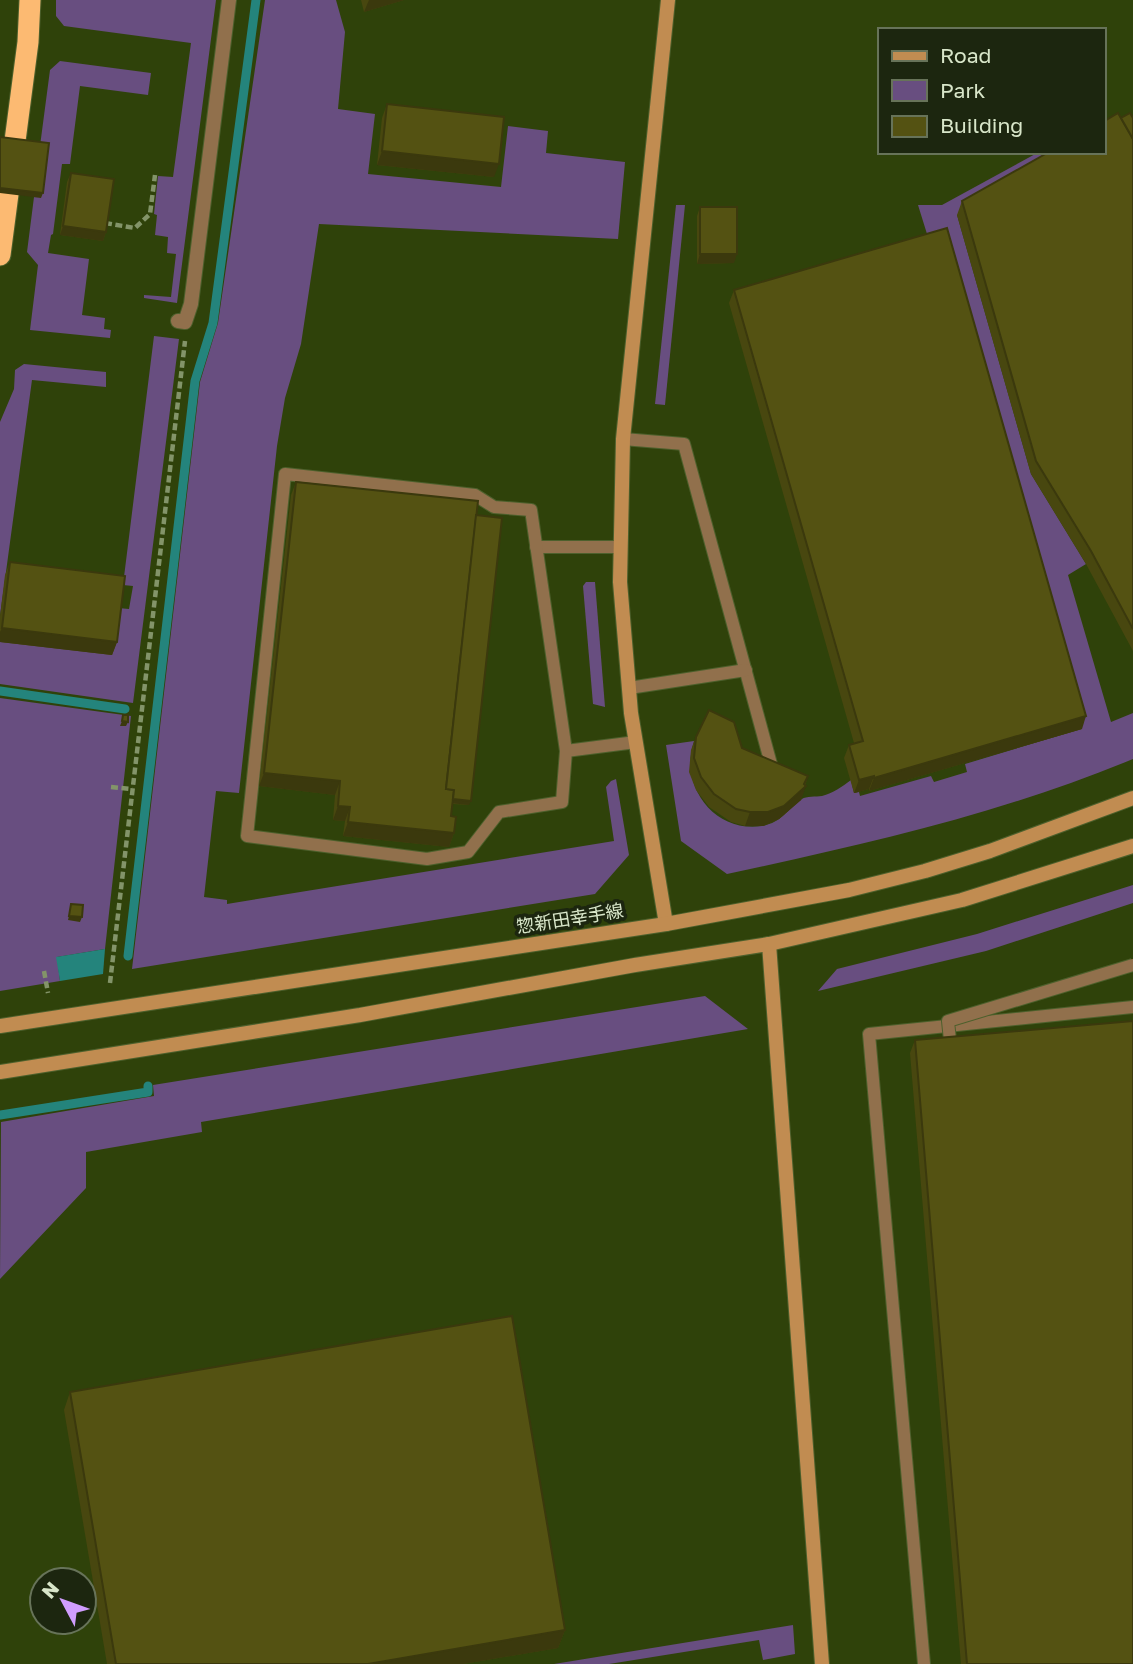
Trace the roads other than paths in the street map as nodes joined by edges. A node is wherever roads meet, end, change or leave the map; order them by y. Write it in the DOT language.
graph roads {
  1 [pos="30,0"];
  2 [pos="229,0"];
  3 [pos="668,0"];
  4 [pos="0,256"];
  5 [pos="182,322"];
  6 [pos="623,439"];
  7 [pos="536,547"];
  8 [pos="621,547"];
  9 [pos="746,670"];
  10 [pos="629,688"];
  11 [pos="636,742"];
  12 [pos="566,751"];
  13 [pos="771,764"];
  14 [pos="1133,798"];
  15 [pos="1133,846"];
  16 [pos="666,924"];
  17 [pos="769,944"];
  18 [pos="1133,965"];
  19 [pos="1133,1007"];
  20 [pos="0,1026"];
  21 [pos="951,1050"];
  22 [pos="0,1072"];
  23 [pos="822,1664"];
  24 [pos="924,1664"];
  1 -- 4 [label="highway"];
  2 -- 5 [label="street"];
  3 -- 6 [label="main road"];
  6 -- 8 [label="main road"];
  6 -- 9 [label="lane"];
  7 -- 8 [label="lane"];
  7 -- 12 [label="lane"];
  7 -- 12 [label="lane"];
  8 -- 10 [label="main road"];
  9 -- 10 [label="lane"];
  9 -- 13 [label="lane"];
  10 -- 11 [label="main road"];
  11 -- 12 [label="lane"];
  11 -- 16 [label="main road"];
  14 -- 16 [label="main road, 惣新田幸手線"];
  15 -- 17 [label="main road"];
  16 -- 20 [label="main road, 惣新田幸手線"];
  17 -- 22 [label="main road"];
  17 -- 23 [label="main road"];
  18 -- 21 [label="lane, bridge"];
  19 -- 24 [label="lane"];
}
